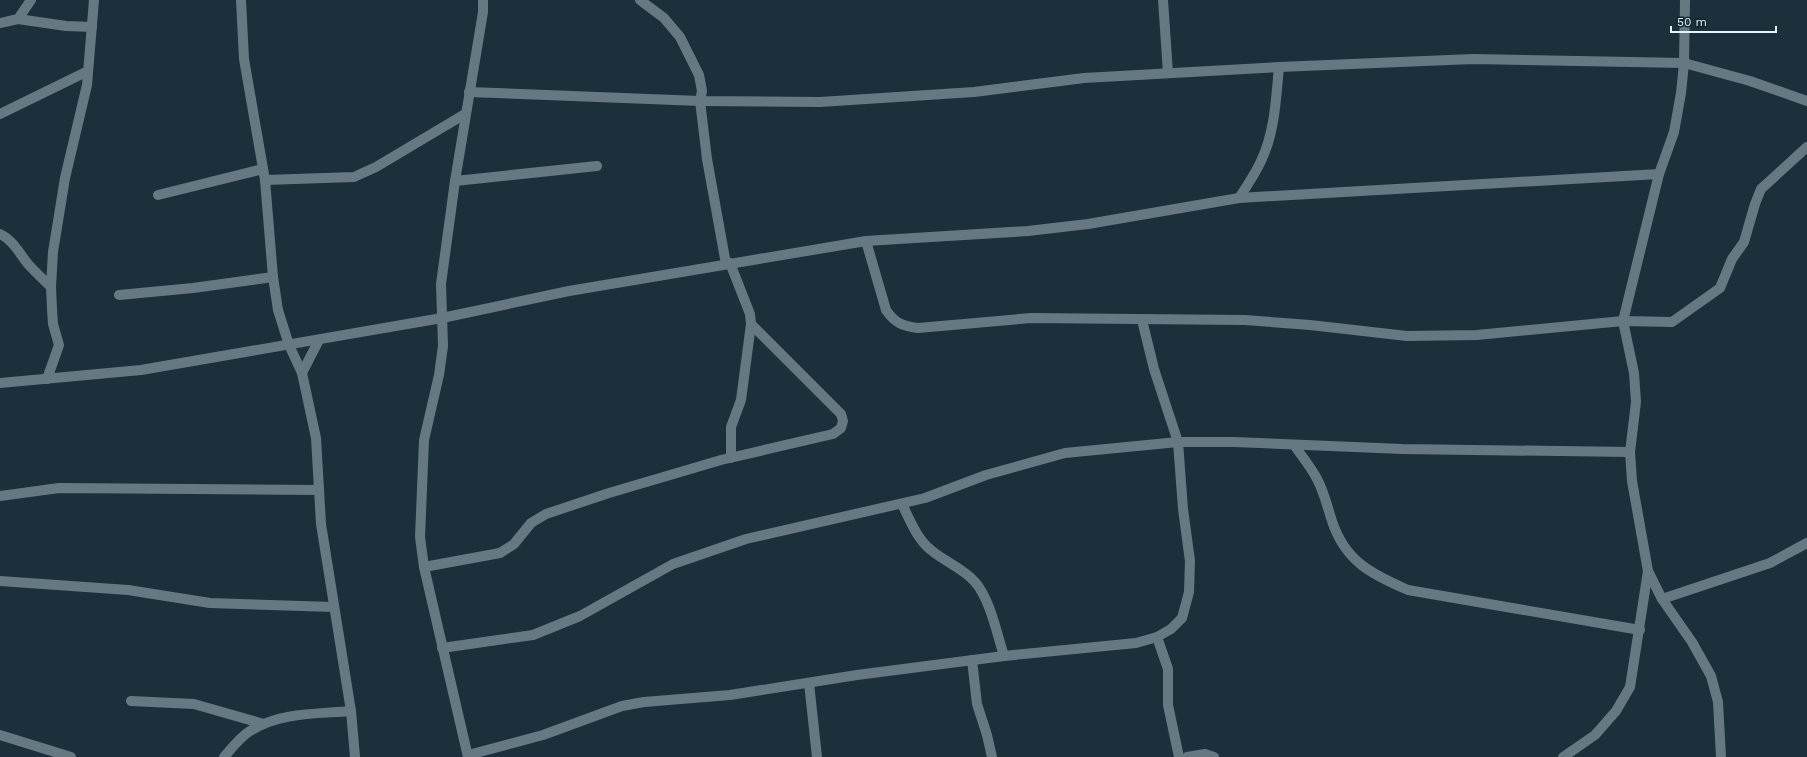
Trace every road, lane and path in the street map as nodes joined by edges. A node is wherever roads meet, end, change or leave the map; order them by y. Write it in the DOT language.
graph roads {
  1 [pos="31,0"];
  2 [pos="94,0"];
  3 [pos="241,0"];
  4 [pos="483,0"];
  5 [pos="640,0"];
  6 [pos="1163,0"];
  7 [pos="1685,0"];
  8 [pos="18,18"];
  9 [pos="0,23"];
  10 [pos="92,27"];
  11 [pos="1684,63"];
  12 [pos="1279,67"];
  13 [pos="88,71"];
  14 [pos="1168,73"];
  15 [pos="469,92"];
  16 [pos="700,101"];
  17 [pos="1807,101"];
  18 [pos="0,114"];
  19 [pos="465,114"];
  20 [pos="1807,147"];
  21 [pos="597,166"];
  22 [pos="263,169"];
  23 [pos="1658,174"];
  24 [pos="265,180"];
  25 [pos="455,181"];
  26 [pos="158,196"];
  27 [pos="1239,198"];
  28 [pos="0,234"];
  29 [pos="866,242"];
  30 [pos="728,264"];
  31 [pos="273,277"];
  32 [pos="51,287"];
  33 [pos="119,295"];
  34 [pos="442,318"];
  35 [pos="1142,320"];
  36 [pos="1623,321"];
  37 [pos="751,324"];
  38 [pos="319,340"];
  39 [pos="289,345"];
  40 [pos="302,373"];
  41 [pos="48,379"];
  42 [pos="0,383"];
  43 [pos="1178,442"];
  44 [pos="1294,444"];
  45 [pos="1630,452"];
  46 [pos="731,458"];
  47 [pos="319,490"];
  48 [pos="0,496"];
  49 [pos="902,504"];
  50 [pos="1807,543"];
  51 [pos="424,567"];
  52 [pos="1648,571"];
  53 [pos="0,581"];
  54 [pos="1662,599"];
  55 [pos="334,607"];
  56 [pos="1640,630"];
  57 [pos="1157,637"];
  58 [pos="442,648"];
  59 [pos="1004,656"];
  60 [pos="972,660"];
  61 [pos="809,683"];
  62 [pos="131,701"];
  63 [pos="351,711"];
  64 [pos="264,724"];
  65 [pos="0,735"];
  66 [pos="468,756"];
  67 [pos="71,757"];
  68 [pos="224,757"];
  69 [pos="355,757"];
  70 [pos="817,757"];
  71 [pos="992,757"];
  72 [pos="1179,757"];
  73 [pos="1187,757"];
  74 [pos="1214,757"];
  75 [pos="1563,757"];
  76 [pos="1720,757"];
  1 -- 8 [label="street"];
  2 -- 10 [label="street"];
  3 -- 22 [label="street"];
  4 -- 15 [label="street"];
  5 -- 16 [label="street"];
  6 -- 14 [label="street"];
  7 -- 11 [label="street"];
  8 -- 9 [label="street"];
  8 -- 10 [label="street"];
  10 -- 13 [label="street"];
  11 -- 12 [label="street"];
  11 -- 17 [label="street"];
  11 -- 23 [label="street"];
  12 -- 14 [label="street"];
  12 -- 27 [label="street"];
  13 -- 18 [label="street"];
  13 -- 32 [label="street"];
  14 -- 16 [label="street"];
  15 -- 16 [label="street"];
  15 -- 19 [label="street"];
  16 -- 30 [label="street"];
  19 -- 24 [label="street"];
  19 -- 25 [label="street"];
  20 -- 36 [label="street"];
  21 -- 25 [label="street"];
  22 -- 24 [label="street"];
  22 -- 26 [label="street"];
  23 -- 27 [label="street"];
  23 -- 36 [label="street"];
  24 -- 31 [label="street"];
  25 -- 34 [label="street"];
  27 -- 29 [label="street"];
  28 -- 32 [label="street"];
  29 -- 30 [label="street"];
  29 -- 35 [label="street"];
  30 -- 34 [label="street"];
  30 -- 37 [label="street"];
  31 -- 33 [label="street"];
  31 -- 39 [label="street"];
  32 -- 41 [label="street"];
  34 -- 38 [label="street"];
  34 -- 51 [label="street"];
  35 -- 36 [label="street"];
  35 -- 43 [label="street"];
  36 -- 45 [label="street"];
  37 -- 46 [label="street"];
  37 -- 46 [label="street"];
  38 -- 39 [label="street"];
  38 -- 40 [label="street"];
  39 -- 40 [label="street"];
  39 -- 41 [label="street"];
  40 -- 47 [label="street"];
  41 -- 42 [label="street"];
  43 -- 44 [label="street"];
  43 -- 49 [label="street"];
  43 -- 57 [label="street"];
  44 -- 45 [label="street"];
  44 -- 56 [label="street"];
  45 -- 52 [label="street"];
  46 -- 51 [label="street"];
  47 -- 48 [label="street"];
  47 -- 55 [label="street"];
  49 -- 58 [label="street"];
  49 -- 59 [label="street"];
  50 -- 54 [label="street"];
  51 -- 58 [label="street"];
  52 -- 54 [label="street"];
  52 -- 56 [label="street"];
  53 -- 55 [label="street"];
  54 -- 76 [label="street"];
  55 -- 63 [label="street"];
  56 -- 75 [label="street"];
  57 -- 59 [label="street"];
  57 -- 72 [label="street"];
  58 -- 66 [label="street"];
  59 -- 60 [label="street"];
  60 -- 61 [label="street"];
  60 -- 71 [label="street"];
  61 -- 66 [label="street"];
  61 -- 70 [label="street"];
  62 -- 64 [label="street"];
  63 -- 64 [label="street"];
  63 -- 69 [label="street"];
  64 -- 68 [label="street"];
  65 -- 67 [label="street"];
  73 -- 74 [label="street"];
}
